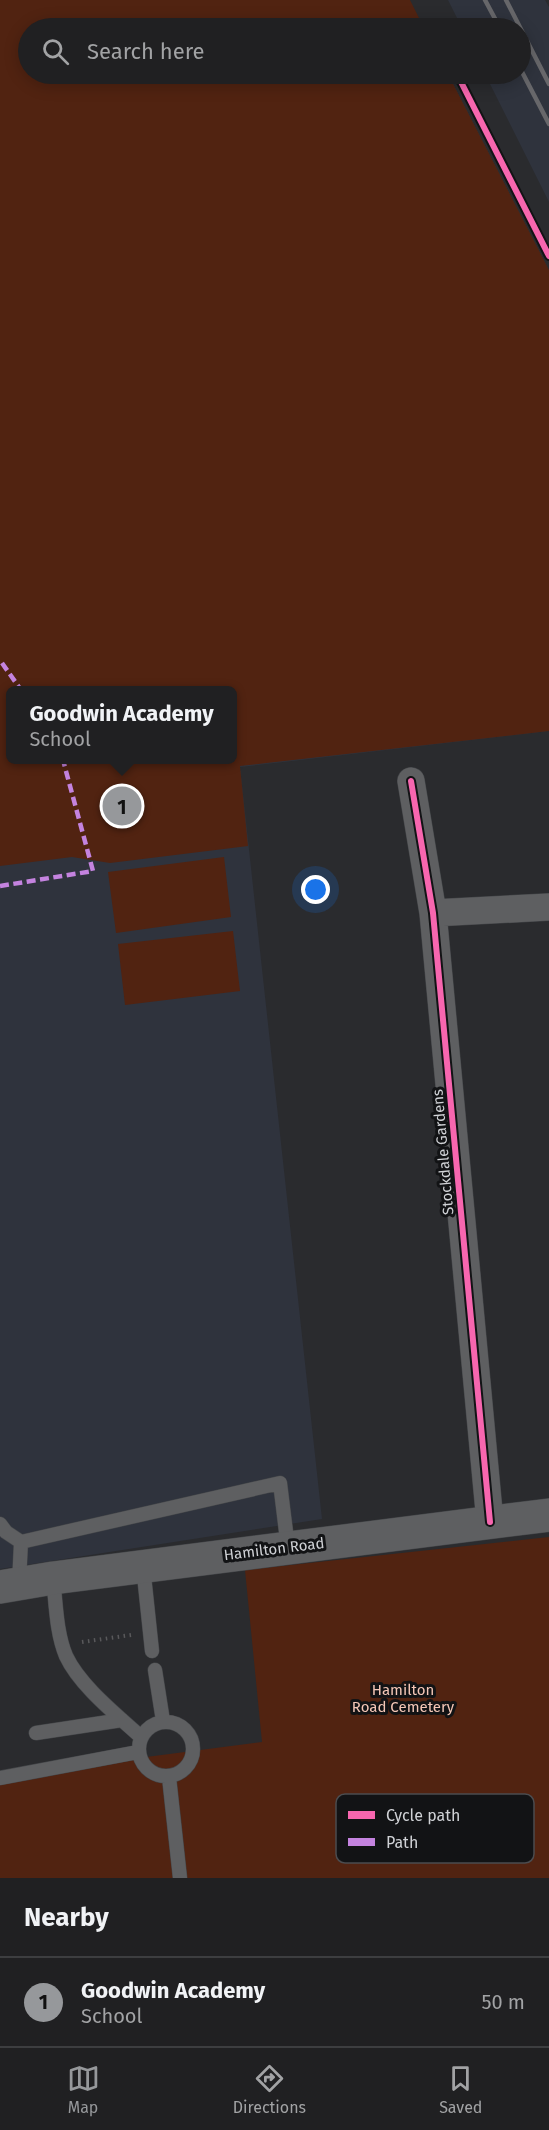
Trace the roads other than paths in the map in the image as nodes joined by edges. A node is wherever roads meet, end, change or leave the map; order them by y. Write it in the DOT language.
graph roads {
  1 [pos="411,781"];
  2 [pos="549,907"];
  3 [pos="433,913"];
  4 [pos="549,1515"];
  5 [pos="489,1522"];
  6 [pos="0,1524"];
  7 [pos="21,1542"];
  8 [pos="288,1548"];
  9 [pos="143,1566"];
  10 [pos="53,1578"];
  11 [pos="9,1585"];
  12 [pos="152,1651"];
  13 [pos="155,1670"];
  14 [pos="122,1720"];
  15 [pos="162,1721"];
  16 [pos="36,1732"];
  17 [pos="141,1737"];
  18 [pos="138,1752"];
  19 [pos="169,1776"];
  20 [pos="0,1778"];
  21 [pos="180,1878"];
  1 -- 3 [label="street, Stockdale Gardens"];
  2 -- 3 [label="street"];
  3 -- 5 [label="street, Stockdale Gardens"];
  4 -- 5 [label="main road, Hamilton Road"];
  5 -- 8 [label="main road, Hamilton Road"];
  6 -- 7 [label="lane"];
  7 -- 8 [label="lane"];
  7 -- 11 [label="lane"];
  8 -- 9 [label="main road, Hamilton Road"];
  9 -- 10 [label="main road, Hamilton Road"];
  9 -- 12 [label="lane"];
  10 -- 11 [label="main road, Hamilton Road"];
  10 -- 14 [label="lane"];
  13 -- 15 [label="lane"];
  14 -- 16 [label="lane"];
  14 -- 17 [label="lane"];
  15 -- 17 [label="lane"];
  15 -- 19 [label="lane"];
  17 -- 18 [label="lane"];
  18 -- 19 [label="lane"];
  18 -- 20 [label="lane"];
  19 -- 21 [label="lane"];
}
